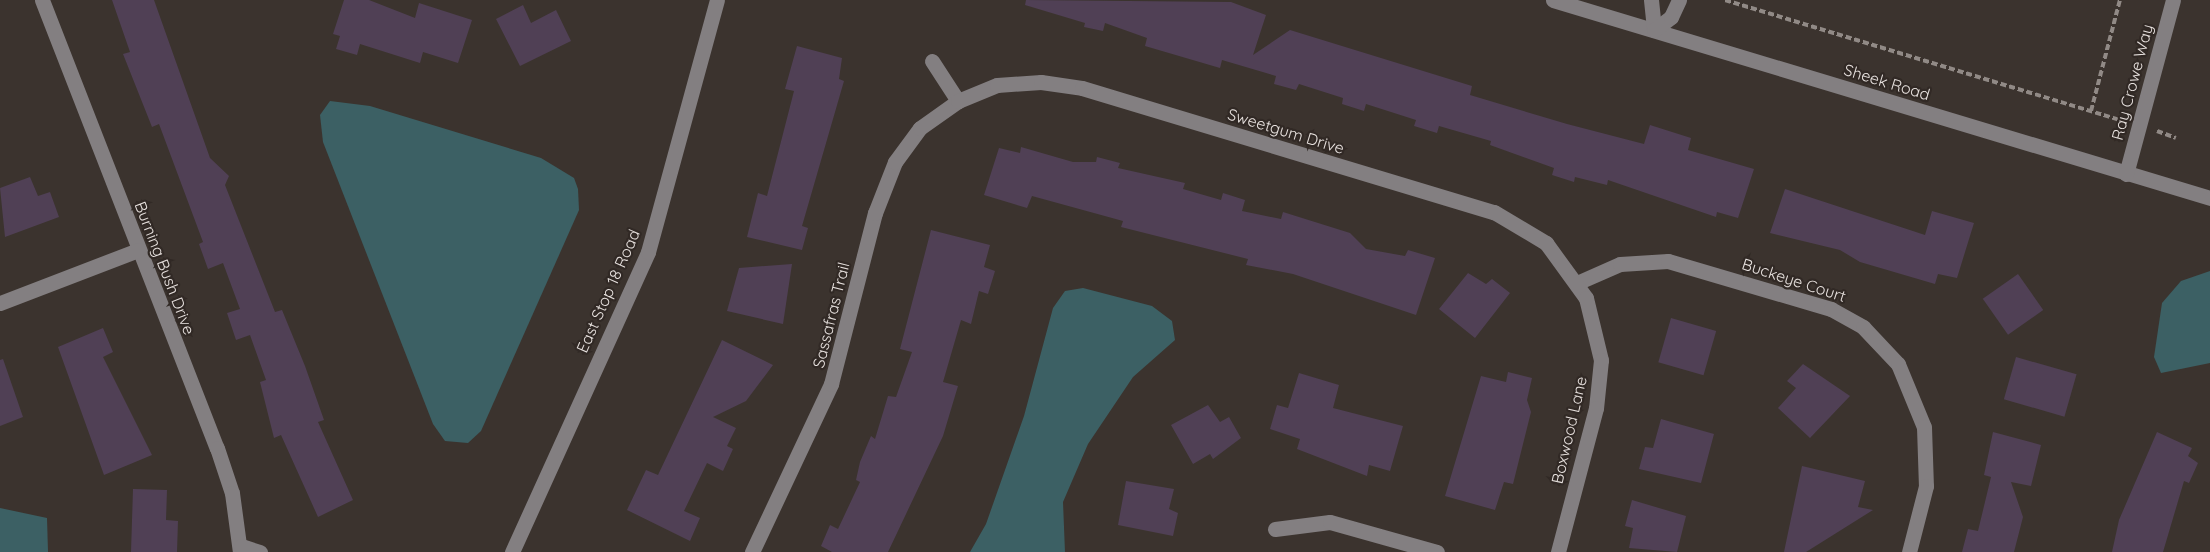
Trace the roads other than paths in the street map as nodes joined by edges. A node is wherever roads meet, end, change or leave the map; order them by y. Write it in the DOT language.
graph roads {
  1 [pos="42,0"];
  2 [pos="717,0"];
  3 [pos="1553,0"];
  4 [pos="1651,0"];
  5 [pos="1679,0"];
  6 [pos="2173,0"];
  7 [pos="1654,30"];
  8 [pos="932,61"];
  9 [pos="958,101"];
  10 [pos="2126,174"];
  11 [pos="2210,198"];
  12 [pos="138,250"];
  13 [pos="1579,282"];
  14 [pos="0,303"];
  15 [pos="1275,529"];
  16 [pos="241,549"];
  17 [pos="260,552"];
  18 [pos="512,552"];
  19 [pos="752,552"];
  20 [pos="1437,552"];
  21 [pos="1558,552"];
  22 [pos="1909,552"];
  1 -- 12 [label="street, Burning Bush Drive"];
  2 -- 18 [label="street, East Stop 18 Road"];
  3 -- 7 [label="street, Sheek Road"];
  4 -- 7 [label="street"];
  5 -- 7 [label="street"];
  6 -- 10 [label="street, Ray Crowe Way"];
  7 -- 10 [label="street, Sheek Road"];
  8 -- 9 [label="street"];
  9 -- 13 [label="street, Sweetgum Drive"];
  9 -- 19 [label="street, Sassafras Trail"];
  10 -- 11 [label="street, Sheek Road"];
  12 -- 14 [label="street"];
  12 -- 16 [label="street, Burning Bush Drive"];
  13 -- 21 [label="street, Boxwood Lane"];
  13 -- 22 [label="street, Buckeye Court"];
  15 -- 20 [label="street"];
  16 -- 17 [label="street"];
}
